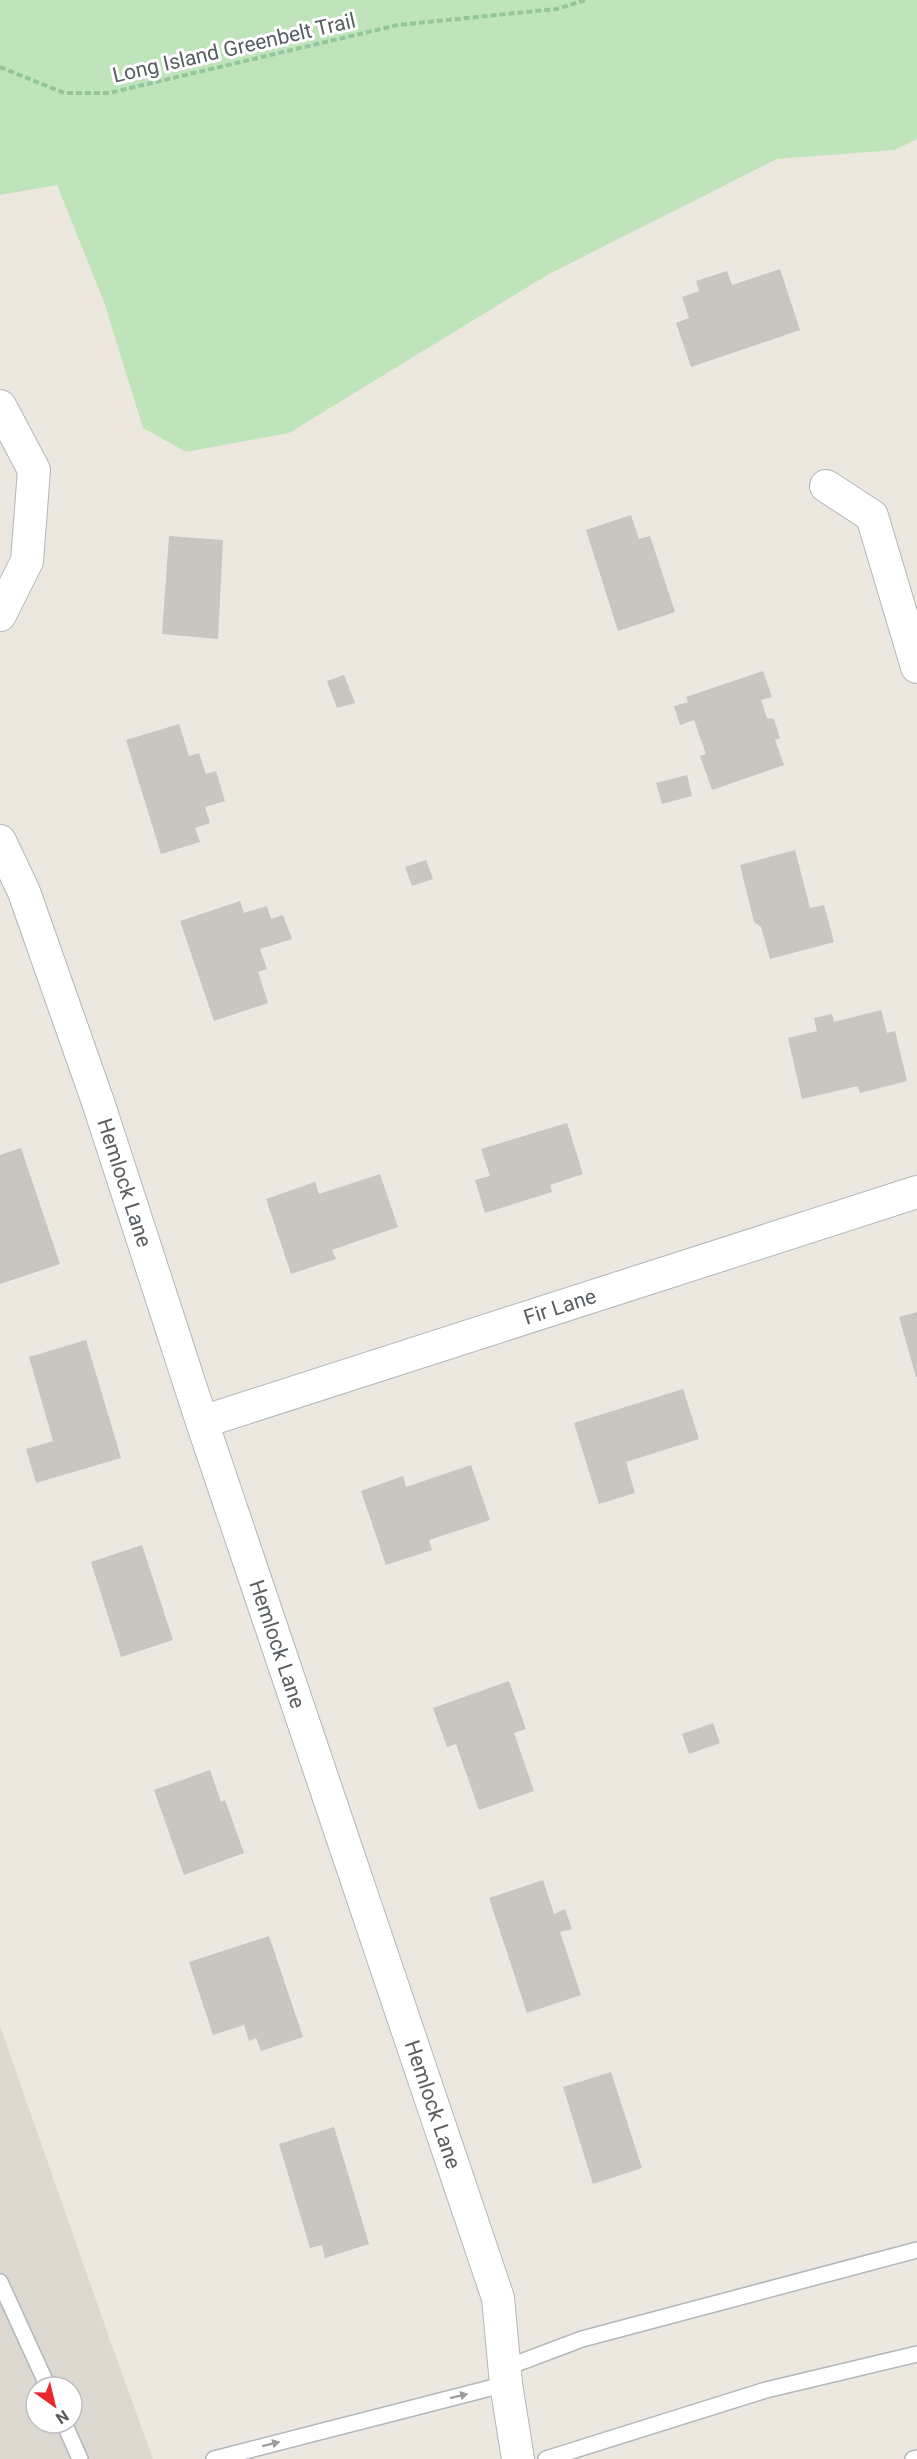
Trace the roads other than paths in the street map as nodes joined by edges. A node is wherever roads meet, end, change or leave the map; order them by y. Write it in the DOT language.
graph roads {
  1 [pos="0,406"];
  2 [pos="826,486"];
  3 [pos="0,615"];
  4 [pos="917,667"];
  5 [pos="0,841"];
  6 [pos="917,1192"];
  7 [pos="202,1422"];
  8 [pos="917,2250"];
  9 [pos="0,2282"];
  10 [pos="917,2354"];
  11 [pos="43,2375"];
  12 [pos="506,2376"];
  13 [pos="69,2435"];
  14 [pos="80,2459"];
  15 [pos="214,2459"];
  16 [pos="518,2459"];
  17 [pos="546,2459"];
  1 -- 3 [label="street"];
  2 -- 4 [label="street"];
  5 -- 7 [label="street, Hemlock Lane"];
  6 -- 7 [label="street, Fir Lane"];
  7 -- 12 [label="street, Hemlock Lane"];
  8 -- 12 [label="lane"];
  9 -- 11 [label="lane"];
  10 -- 17 [label="lane"];
  15 -- 12 [label="lane, one-way"];
  12 -- 16 [label="street, Hemlock Lane"];
  13 -- 14 [label="lane"];
}
